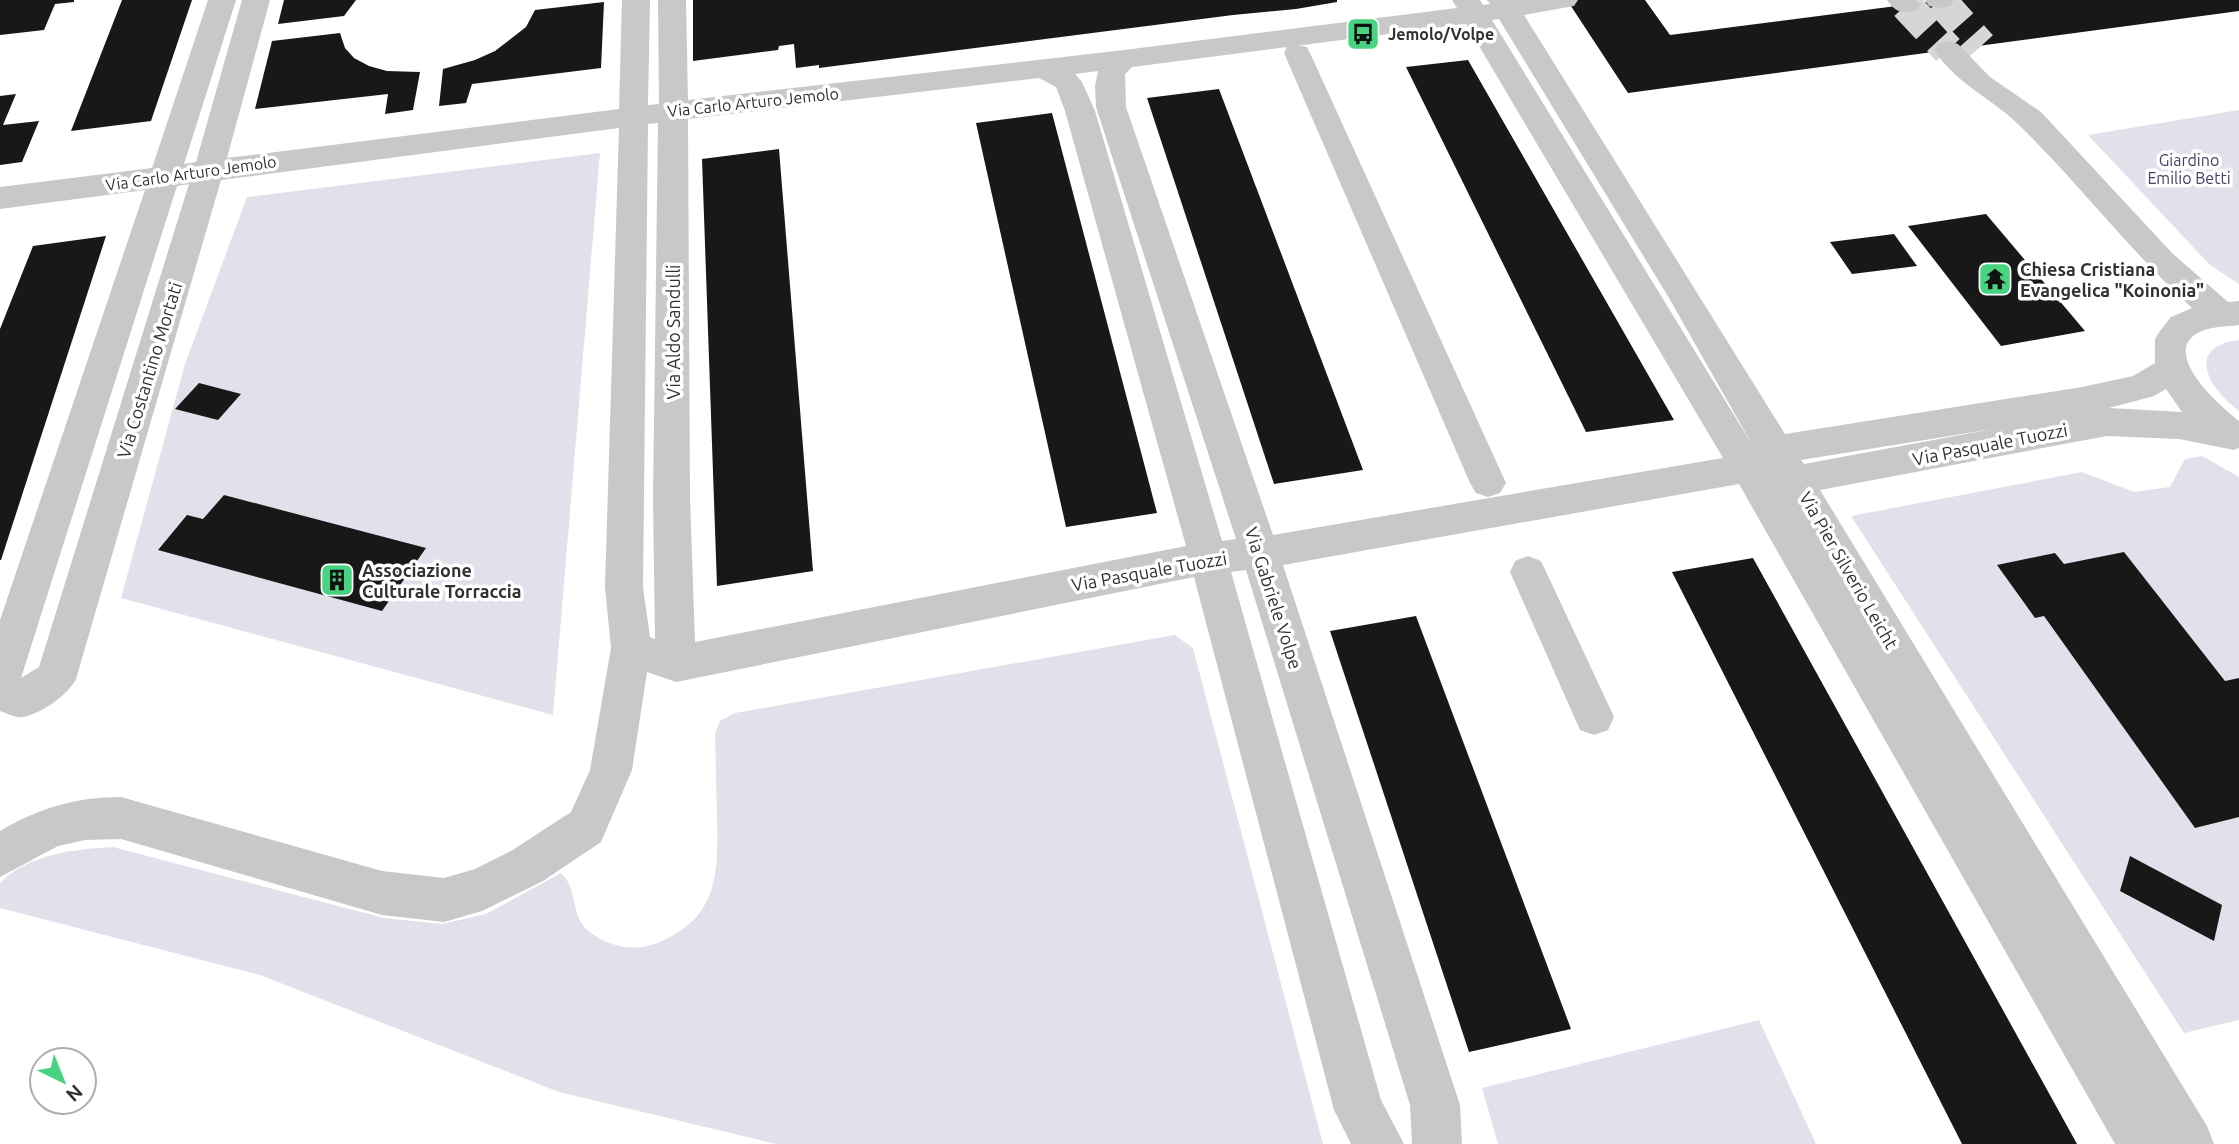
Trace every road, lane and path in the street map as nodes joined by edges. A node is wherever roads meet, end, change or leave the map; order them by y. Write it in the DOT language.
graph roads {
  1 [pos="222,0"];
  2 [pos="256,0"];
  3 [pos="636,0"];
  4 [pos="672,0"];
  5 [pos="1564,0"];
  6 [pos="1487,6"];
  7 [pos="1981,46"];
  8 [pos="1948,50"];
  9 [pos="1297,53"];
  10 [pos="1124,59"];
  11 [pos="1043,68"];
  12 [pos="675,111"];
  13 [pos="632,116"];
  14 [pos="2031,119"];
  15 [pos="209,170"];
  16 [pos="166,175"];
  17 [pos="0,198"];
  18 [pos="2229,313"];
  19 [pos="2172,369"];
  20 [pos="2236,437"];
  21 [pos="1773,466"];
  22 [pos="1488,483"];
  23 [pos="1260,554"];
  24 [pos="1207,558"];
  25 [pos="1528,572"];
  26 [pos="631,648"];
  27 [pos="676,664"];
  28 [pos="0,680"];
  29 [pos="0,693"];
  30 [pos="1594,717"];
  31 [pos="0,856"];
  32 [pos="1379,1144"];
  33 [pos="1437,1144"];
  34 [pos="2143,1144"];
  35 [pos="2189,1144"];
  1 -- 16 [label="street"];
  2 -- 15 [label="street, Via Costantino Mortati"];
  3 -- 13 [label="street"];
  4 -- 12 [label="street, Via Aldo Sandulli"];
  5 -- 6 [label="street, Via Carlo Arturo Jemolo"];
  6 -- 10 [label="street, Via Carlo Arturo Jemolo"];
  6 -- 21 [label="street, Via Pier Silverio Leicht"];
  7 -- 14 [label="street"];
  8 -- 14 [label="street"];
  9 -- 22 [label="street"];
  10 -- 11 [label="street, Via Carlo Arturo Jemolo"];
  10 -- 23 [label="street, Via Gabriele Volpe"];
  11 -- 12 [label="street, Via Carlo Arturo Jemolo"];
  11 -- 24 [label="street"];
  12 -- 13 [label="street, Via Carlo Arturo Jemolo"];
  12 -- 27 [label="street, Via Aldo Sandulli"];
  13 -- 15 [label="street, Via Carlo Arturo Jemolo"];
  13 -- 26 [label="street"];
  14 -- 18 [label="street"];
  15 -- 16 [label="street, Via Carlo Arturo Jemolo"];
  15 -- 29 [label="street, Via Costantino Mortati"];
  16 -- 17 [label="street, Via Carlo Arturo Jemolo"];
  16 -- 28 [label="street"];
  18 -- 19 [label="street"];
  19 -- 20 [label="street"];
  19 -- 21 [label="street, Via Pasquale Tuozzi"];
  20 -- 21 [label="street, Via Pasquale Tuozzi"];
  21 -- 23 [label="street, Via Pasquale Tuozzi"];
  21 -- 34 [label="street, Via Pier Silverio Leicht"];
  21 -- 35 [label="street, Via Pier Silverio Leicht"];
  23 -- 24 [label="street, Via Pasquale Tuozzi"];
  23 -- 33 [label="street, Via Gabriele Volpe"];
  24 -- 27 [label="street, Via Pasquale Tuozzi"];
  24 -- 32 [label="street"];
  25 -- 30 [label="street"];
  26 -- 27 [label="street"];
  26 -- 31 [label="street"];
}
